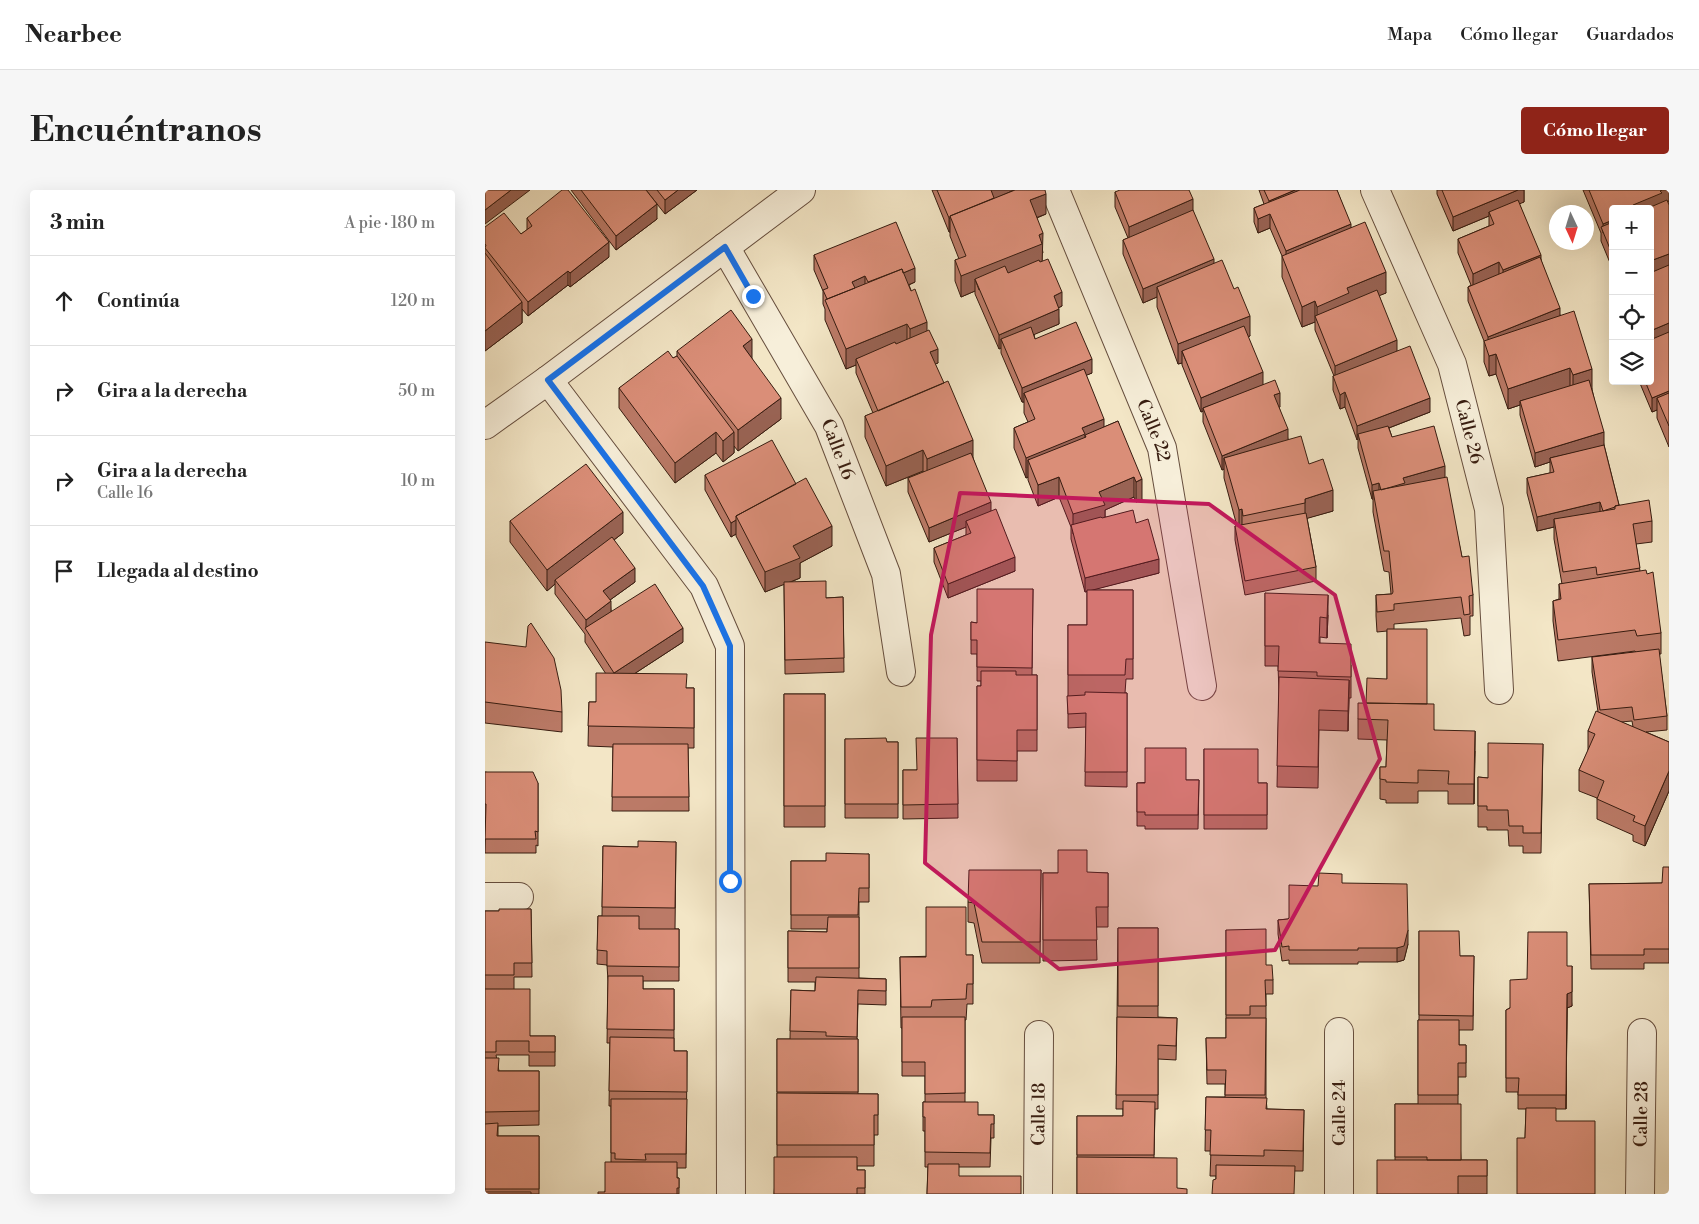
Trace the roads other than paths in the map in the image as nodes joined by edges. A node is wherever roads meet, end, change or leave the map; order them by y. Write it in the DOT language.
graph roads {
  1 [pos="801,190"];
  2 [pos="1055,190"];
  3 [pos="1375,190"];
  4 [pos="725,247"];
  5 [pos="548,380"];
  6 [pos="485,425"];
  7 [pos="901,672"];
  8 [pos="1202,686"];
  9 [pos="1499,690"];
  10 [pos="485,897"];
  11 [pos="519,897"];
  12 [pos="1339,1032"];
  13 [pos="1642,1033"];
  14 [pos="1039,1034"];
  15 [pos="731,1194"];
  16 [pos="1038,1194"];
  17 [pos="1339,1194"];
  18 [pos="1640,1194"];
  1 -- 4 [label="street"];
  2 -- 8 [label="street, Calle 22"];
  3 -- 9 [label="street, Calle 26"];
  4 -- 5 [label="street"];
  4 -- 7 [label="street, Calle 16"];
  5 -- 6 [label="street"];
  5 -- 15 [label="street"];
  10 -- 11 [label="street"];
  12 -- 17 [label="street, Calle 24"];
  13 -- 18 [label="street, Calle 28"];
  14 -- 16 [label="street, Calle 18"];
}
